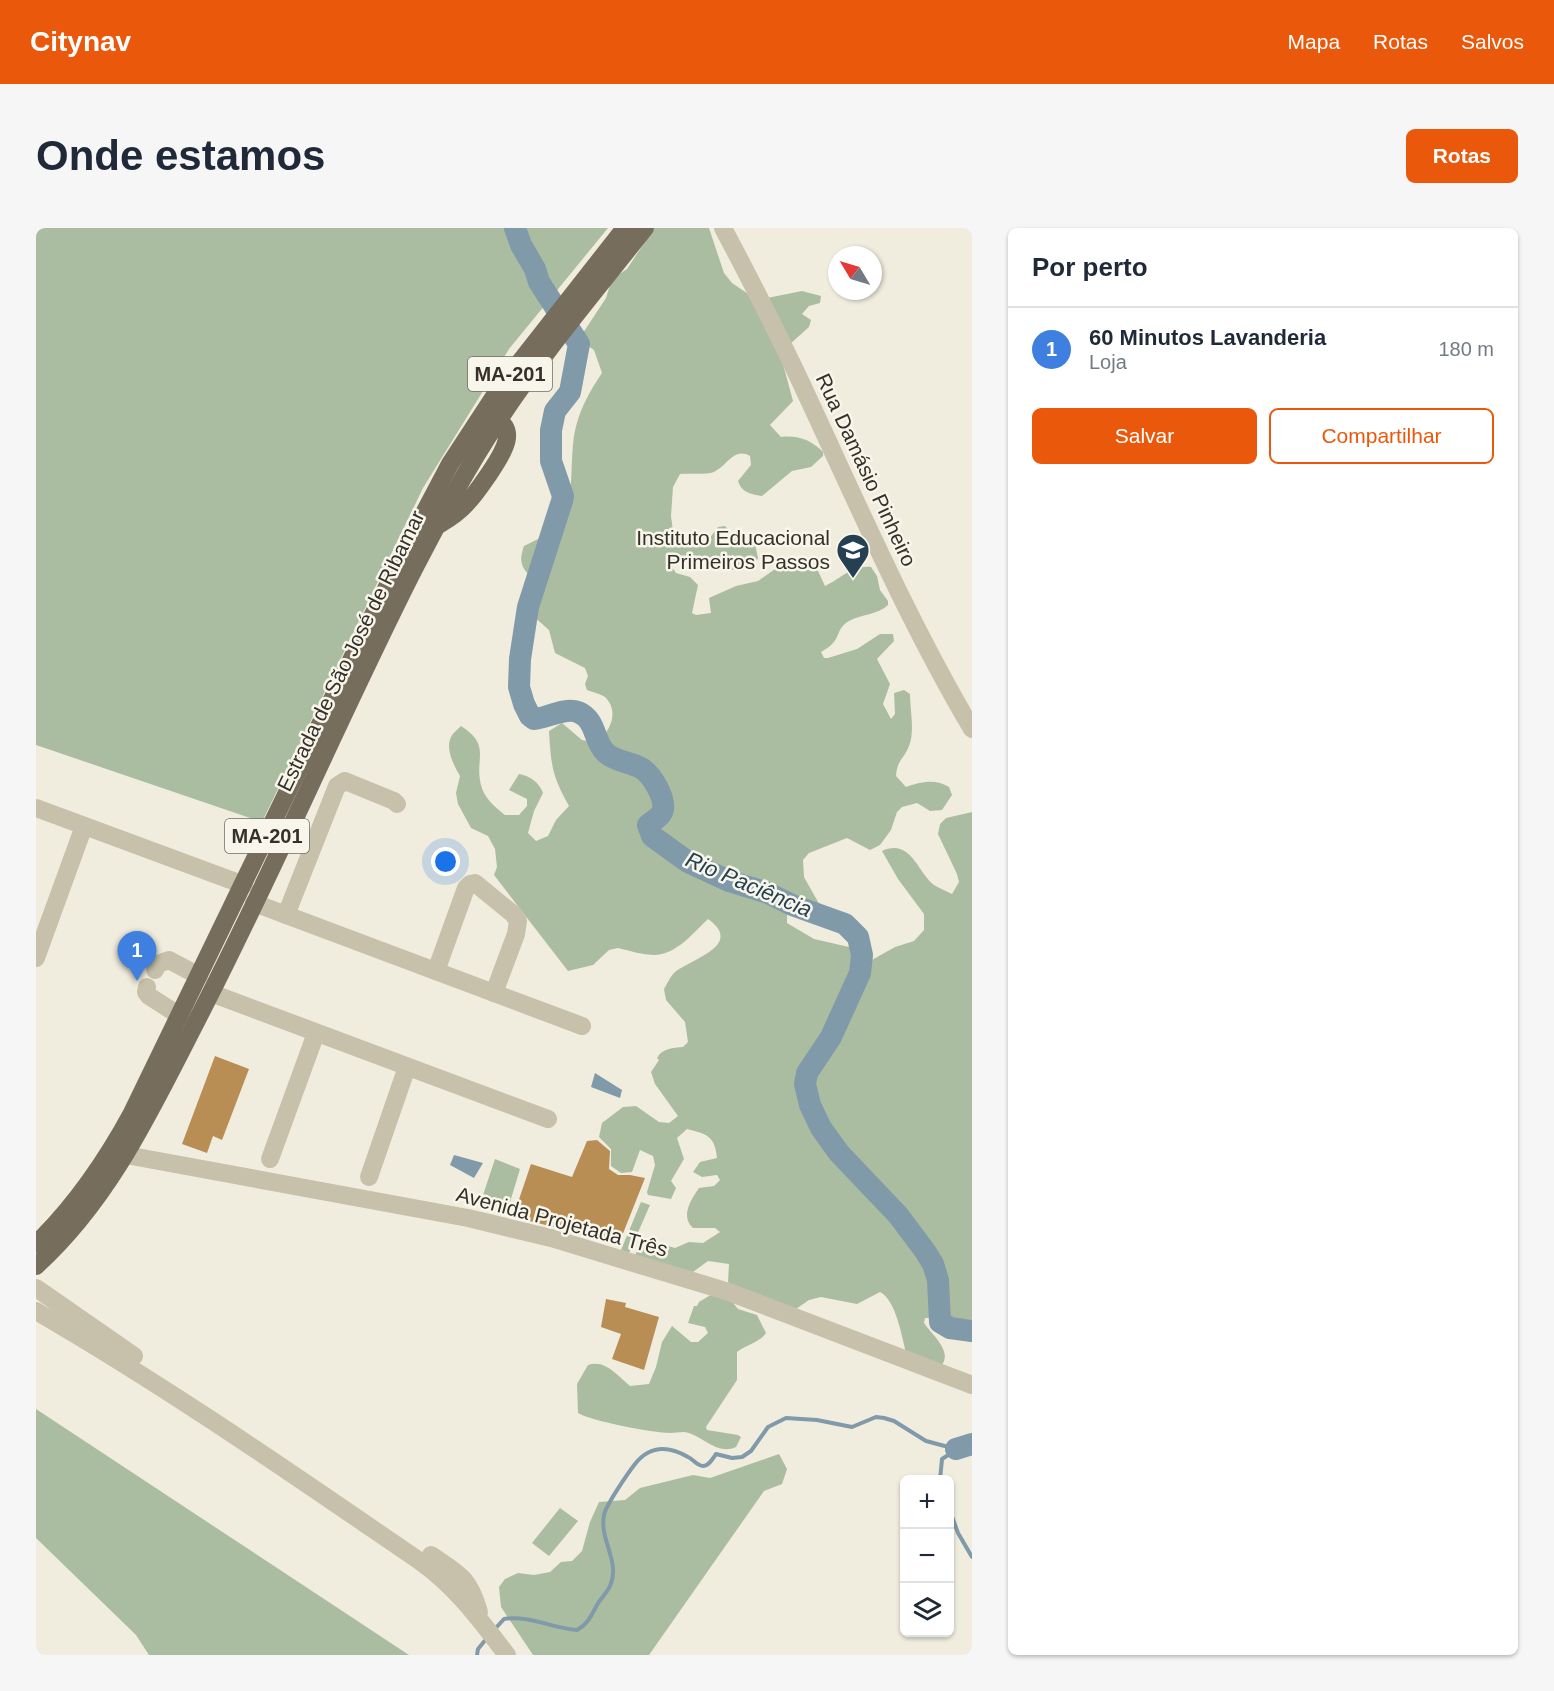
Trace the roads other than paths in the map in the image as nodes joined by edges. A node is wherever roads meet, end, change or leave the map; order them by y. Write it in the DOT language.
graph roads {
  1 [pos="625,228"];
  2 [pos="645,228"];
  3 [pos="723,228"];
  4 [pos="574,304"];
  5 [pos="490,418"];
  6 [pos="972,729"];
  7 [pos="397,804"];
  8 [pos="36,808"];
  9 [pos="84,826"];
  10 [pos="244,885"];
  11 [pos="254,903"];
  12 [pos="286,915"];
  13 [pos="36,958"];
  14 [pos="155,970"];
  15 [pos="436,971"];
  16 [pos="199,976"];
  17 [pos="147,987"];
  18 [pos="211,993"];
  19 [pos="494,993"];
  20 [pos="180,1016"];
  21 [pos="582,1026"];
  22 [pos="316,1033"];
  23 [pos="407,1067"];
  24 [pos="548,1119"];
  25 [pos="126,1155"];
  26 [pos="270,1159"];
  27 [pos="369,1177"];
  28 [pos="36,1244"];
  29 [pos="36,1266"];
  30 [pos="36,1288"];
  31 [pos="36,1311"];
  32 [pos="115,1351"];
  33 [pos="972,1385"];
  34 [pos="505,1653"];
  1 -- 4 [label="main road, Estrada de São José de Ribamar / MA-201"];
  2 -- 4 [label="main road, Estrada de São José de Ribamar / MA-201"];
  3 -- 6 [label="street, Rua Damásio Pinheiro"];
  4 -- 5 [label="main road, Estrada de São José de Ribamar / MA-201"];
  5 -- 10 [label="main road, Estrada de São José de Ribamar / MA-201"];
  5 -- 11 [label="main road, Estrada de São José de Ribamar / MA-201"];
  7 -- 12 [label="street"];
  8 -- 9 [label="street"];
  9 -- 10 [label="street"];
  9 -- 13 [label="street"];
  10 -- 16 [label="main road, Estrada de São José de Ribamar / MA-201"];
  11 -- 12 [label="street"];
  11 -- 18 [label="main road, Estrada de São José de Ribamar / MA-201"];
  12 -- 15 [label="street"];
  14 -- 16 [label="street"];
  15 -- 19 [label="street"];
  15 -- 19 [label="street"];
  16 -- 20 [label="main road, Estrada de São José de Ribamar / MA-201"];
  17 -- 20 [label="street"];
  18 -- 22 [label="street"];
  18 -- 25 [label="main road, Estrada de São José de Ribamar / MA-201"];
  19 -- 21 [label="street"];
  20 -- 28 [label="main road, Estrada de São José de Ribamar / MA-201"];
  22 -- 23 [label="street"];
  22 -- 26 [label="street"];
  23 -- 24 [label="street"];
  23 -- 27 [label="street"];
  25 -- 29 [label="main road, Estrada de São José de Ribamar / MA-201"];
  25 -- 33 [label="street, Avenida Projetada Três"];
  30 -- 32 [label="street"];
  31 -- 32 [label="street"];
  32 -- 34 [label="street"];
}
